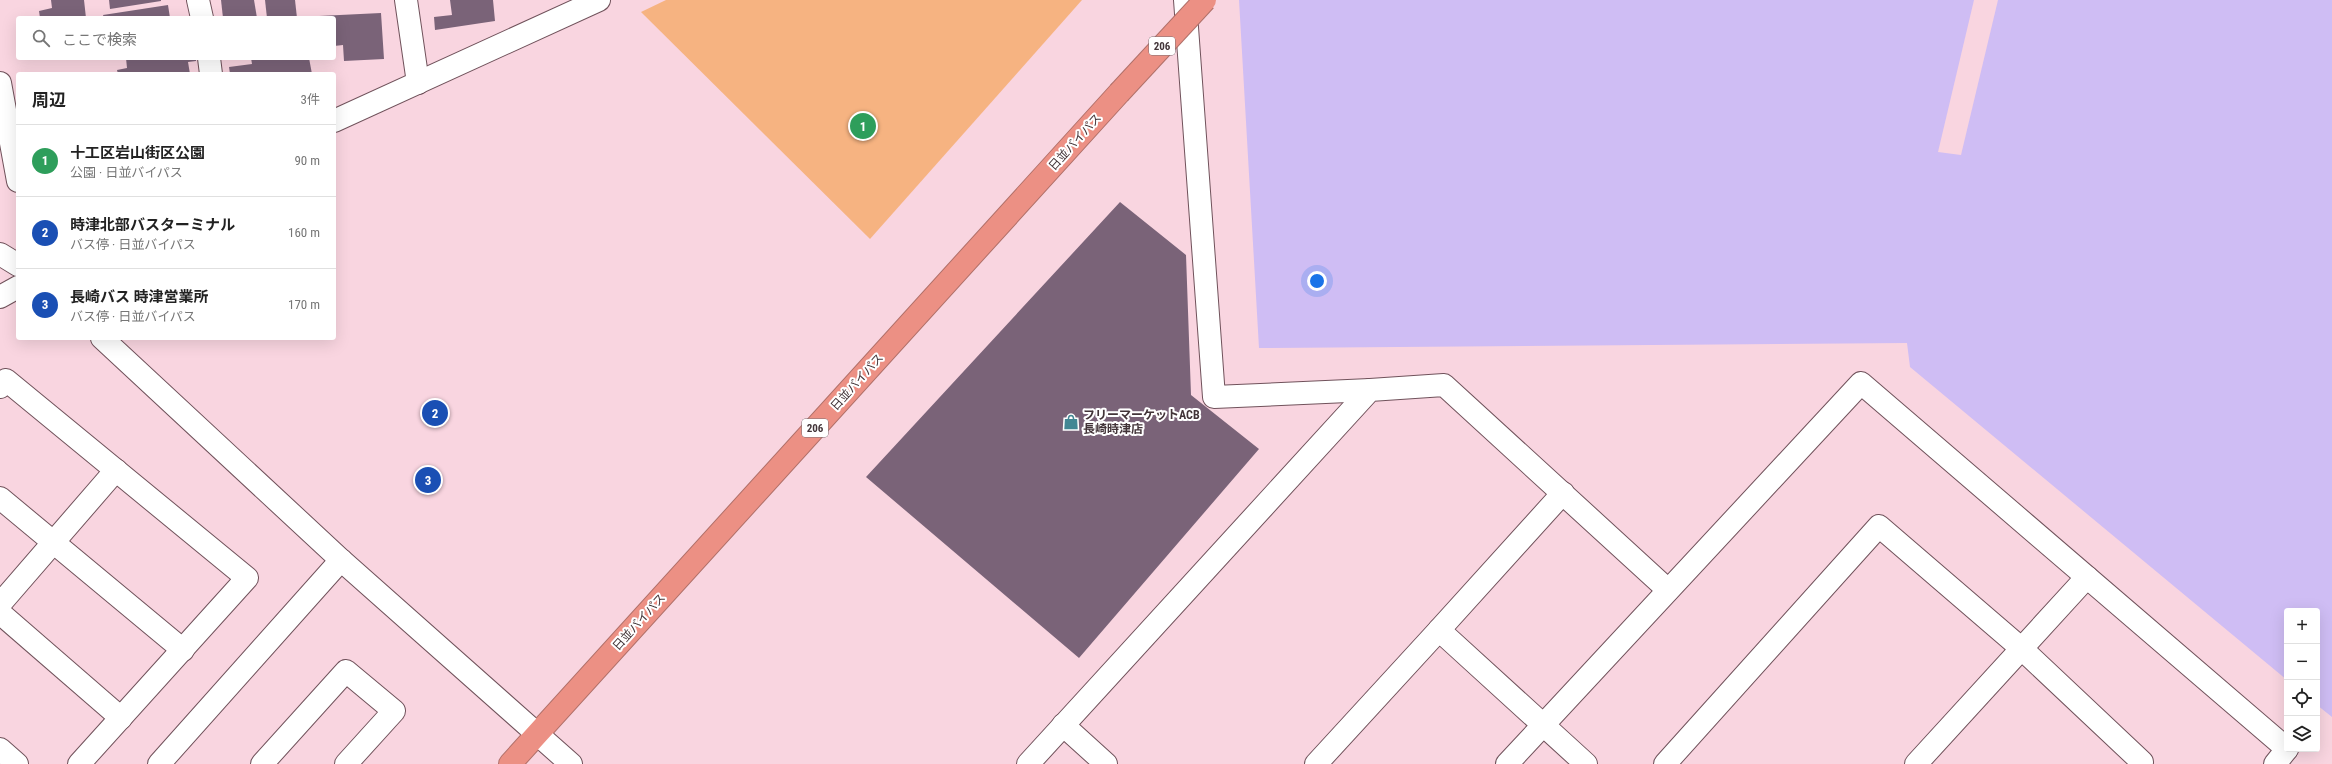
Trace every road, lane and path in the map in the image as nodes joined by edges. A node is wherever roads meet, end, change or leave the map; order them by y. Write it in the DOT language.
graph roads {
  1 [pos="198,0"];
  2 [pos="406,0"];
  3 [pos="599,0"];
  4 [pos="1185,0"];
  5 [pos="1205,0"];
  6 [pos="202,16"];
  7 [pos="209,60"];
  8 [pos="211,72"];
  9 [pos="0,83"];
  10 [pos="418,83"];
  11 [pos="336,120"];
  12 [pos="16,169"];
  13 [pos="0,254"];
  14 [pos="16,264"];
  15 [pos="16,288"];
  16 [pos="0,297"];
  17 [pos="104,340"];
  18 [pos="0,387"];
  19 [pos="1370,390"];
  20 [pos="116,470"];
  21 [pos="1563,493"];
  22 [pos="0,498"];
  23 [pos="53,542"];
  24 [pos="341,560"];
  25 [pos="2087,578"];
  26 [pos="1668,590"];
  27 [pos="0,604"];
  28 [pos="0,613"];
  29 [pos="1439,630"];
  30 [pos="2022,649"];
  31 [pos="182,650"];
  32 [pos="121,718"];
  33 [pos="1063,725"];
  34 [pos="1543,725"];
  35 [pos="538,734"];
  36 [pos="2284,746"];
  37 [pos="0,749"];
  38 [pos="2285,752"];
  39 [pos="18,764"];
  40 [pos="79,764"];
  41 [pos="159,764"];
  42 [pos="262,764"];
  43 [pos="346,764"];
  44 [pos="510,764"];
  45 [pos="571,764"];
  46 [pos="1028,764"];
  47 [pos="1106,764"];
  48 [pos="1316,764"];
  49 [pos="1507,764"];
  50 [pos="1586,764"];
  51 [pos="1665,764"];
  52 [pos="1916,764"];
  53 [pos="2140,764"];
  54 [pos="2275,764"];
  1 -- 6 [label="street"];
  2 -- 10 [label="street"];
  3 -- 10 [label="street"];
  4 -- 19 [label="street"];
  5 -- 35 [label="highway, 日並バイパス / 206, bridge"];
  7 -- 8 [label="street"];
  9 -- 12 [label="street"];
  10 -- 11 [label="street"];
  13 -- 14 [label="street"];
  15 -- 16 [label="street"];
  17 -- 24 [label="street"];
  18 -- 20 [label="street"];
  19 -- 21 [label="street"];
  19 -- 33 [label="street"];
  20 -- 23 [label="street"];
  20 -- 31 [label="street"];
  21 -- 26 [label="street"];
  21 -- 29 [label="street"];
  22 -- 23 [label="street"];
  23 -- 27 [label="street"];
  23 -- 31 [label="street"];
  24 -- 35 [label="street"];
  24 -- 41 [label="street"];
  25 -- 26 [label="street"];
  25 -- 30 [label="street"];
  25 -- 36 [label="street"];
  26 -- 34 [label="street"];
  28 -- 32 [label="street"];
  29 -- 34 [label="street"];
  29 -- 48 [label="street"];
  30 -- 51 [label="street"];
  30 -- 52 [label="street"];
  30 -- 53 [label="street"];
  31 -- 32 [label="street"];
  32 -- 40 [label="street"];
  33 -- 46 [label="street"];
  33 -- 47 [label="street"];
  34 -- 49 [label="street"];
  34 -- 50 [label="street"];
  35 -- 44 [label="highway, 日並バイパス / 206"];
  35 -- 45 [label="street"];
  37 -- 39 [label="street"];
  38 -- 54 [label="street"];
  42 -- 43 [label="street"];
}
